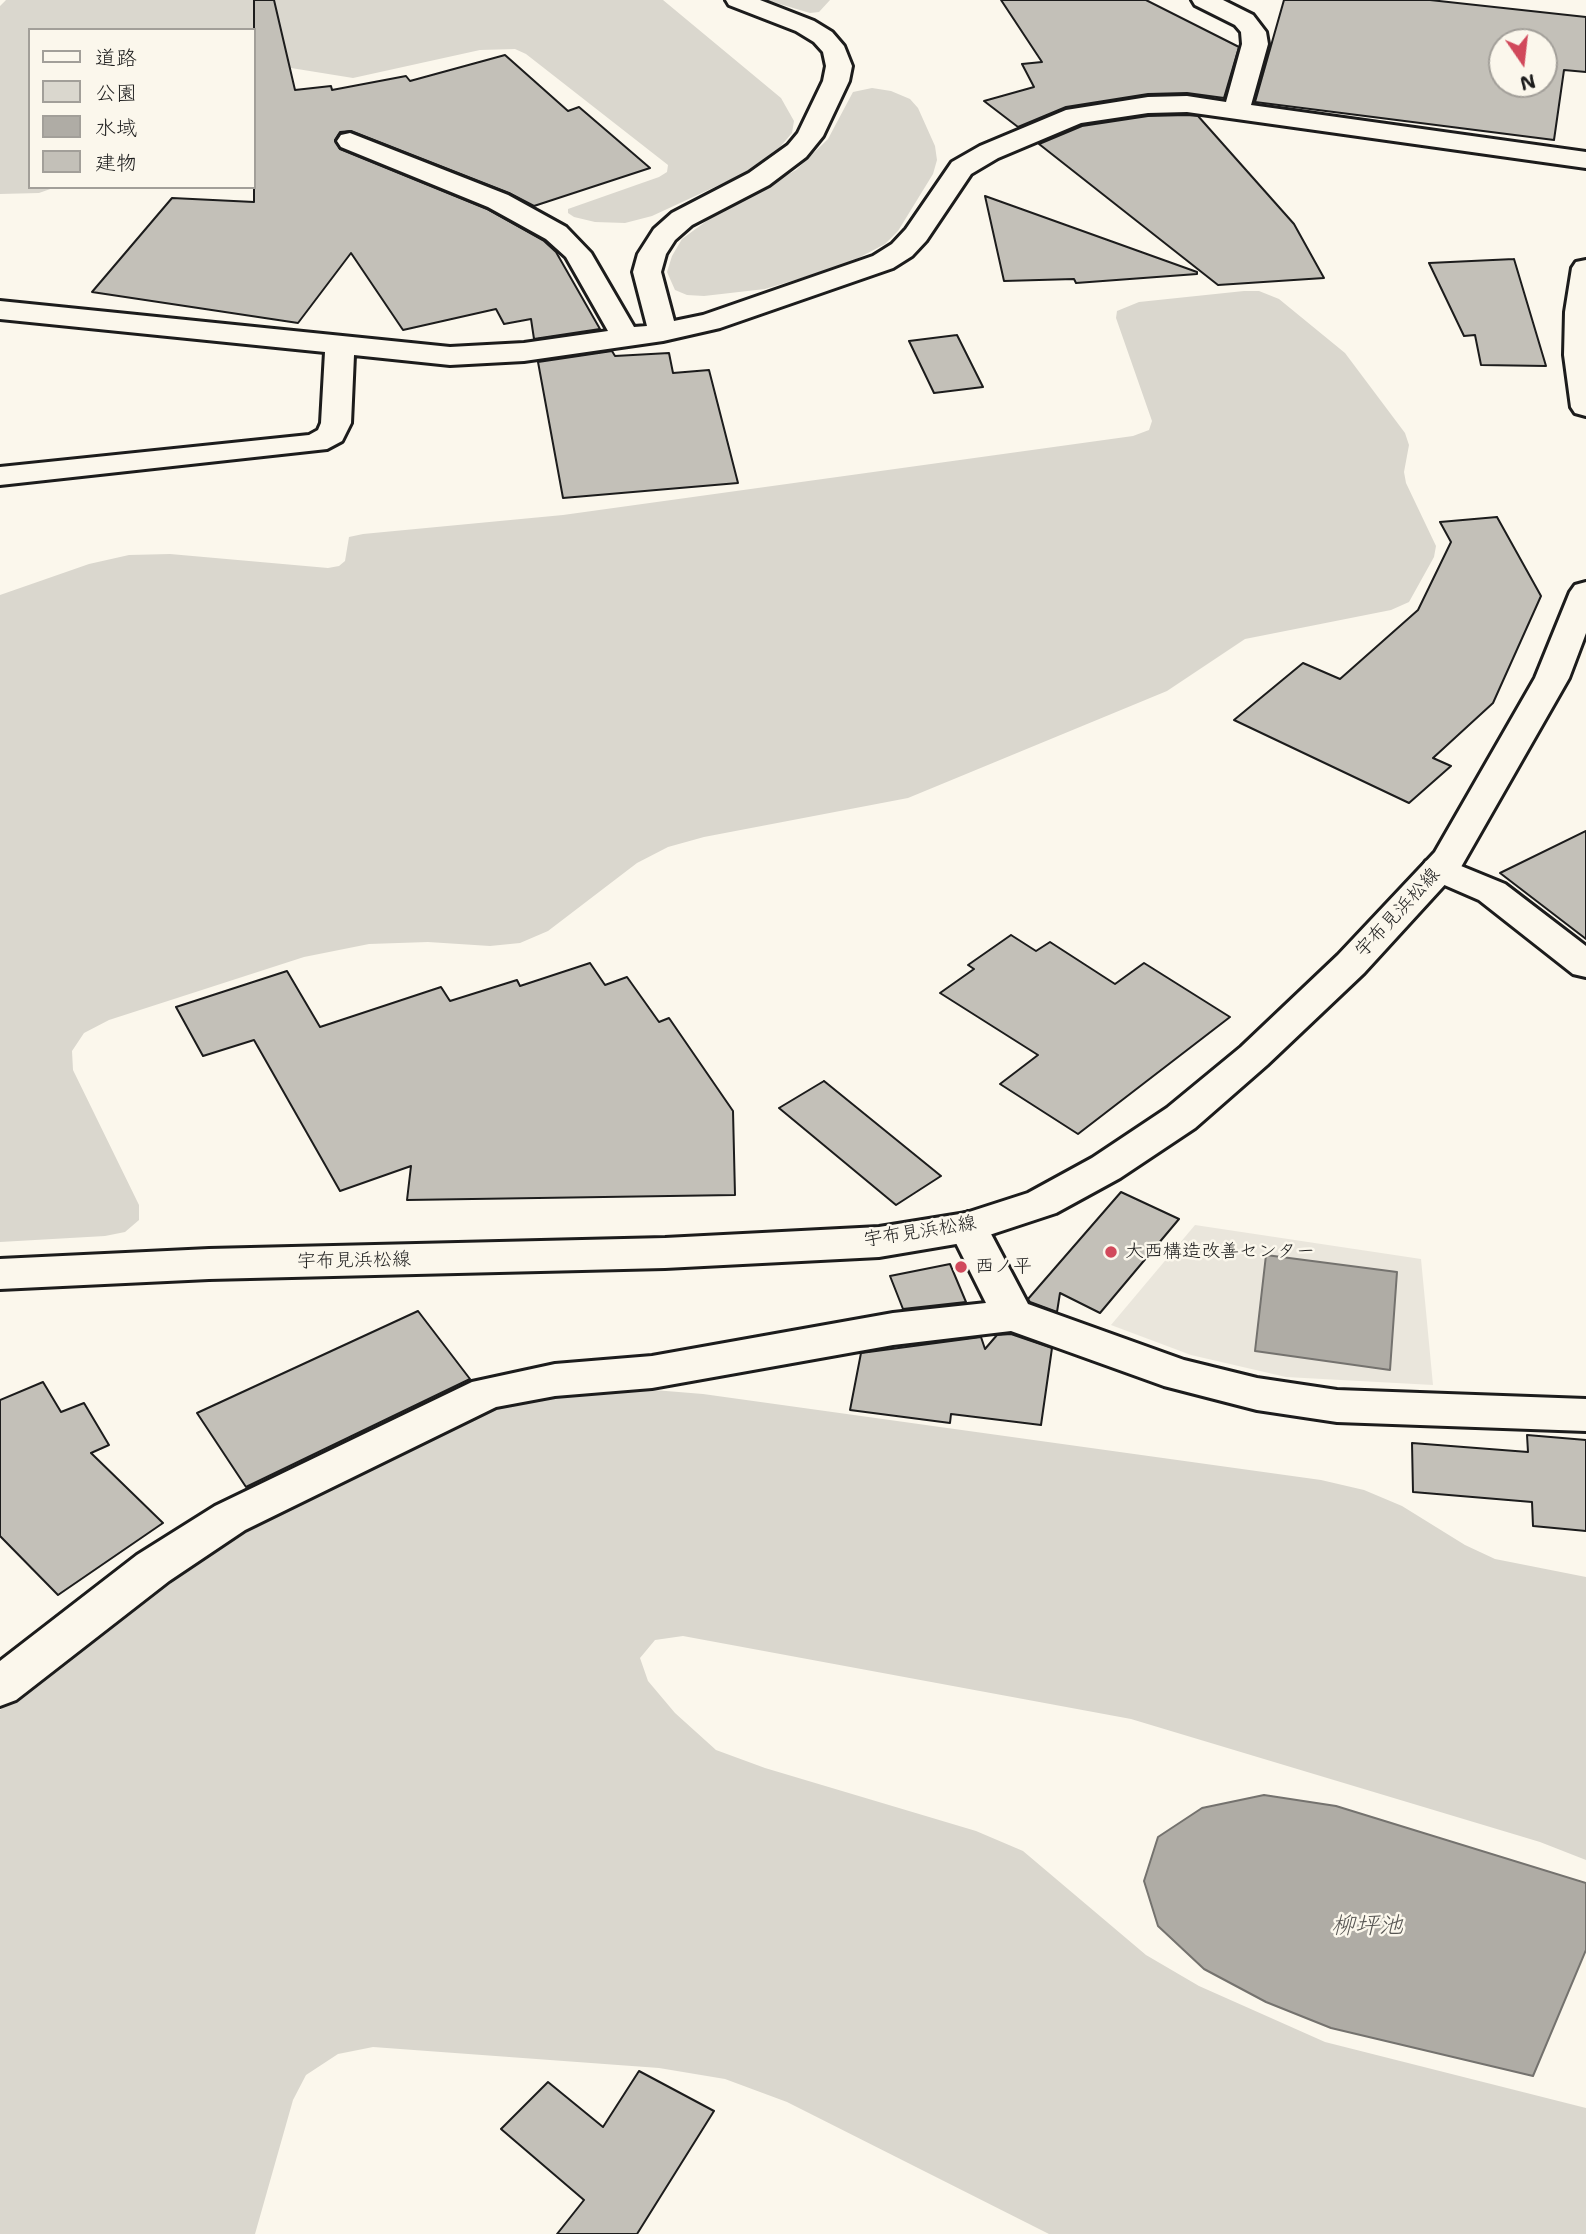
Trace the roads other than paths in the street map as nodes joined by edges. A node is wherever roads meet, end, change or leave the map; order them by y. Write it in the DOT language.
graph roads {
  1 [pos="738,0"];
  2 [pos="1253,0"];
  3 [pos="1216,5"];
  4 [pos="1237,111"];
  5 [pos="350,141"];
  6 [pos="1586,160"];
  7 [pos="1586,268"];
  8 [pos="0,310"];
  9 [pos="663,332"];
  10 [pos="626,338"];
  11 [pos="340,345"];
  12 [pos="1586,407"];
  13 [pos="0,476"];
  14 [pos="1586,592"];
  15 [pos="1439,869"];
  16 [pos="1586,965"];
  17 [pos="968,1227"];
  18 [pos="0,1274"];
  19 [pos="1013,1315"];
  20 [pos="1586,1415"];
  21 [pos="0,1687"];
  1 -- 9 [label="street"];
  2 -- 3 [label="street"];
  3 -- 4 [label="street"];
  4 -- 6 [label="street"];
  4 -- 9 [label="street"];
  5 -- 10 [label="street"];
  7 -- 12 [label="street"];
  8 -- 11 [label="street"];
  9 -- 10 [label="street"];
  10 -- 11 [label="street"];
  11 -- 13 [label="street"];
  14 -- 15 [label="street, 宇布見浜松線"];
  15 -- 16 [label="street"];
  15 -- 17 [label="street, 宇布見浜松線"];
  17 -- 18 [label="street, 宇布見浜松線"];
  17 -- 19 [label="street"];
  19 -- 20 [label="street"];
  19 -- 21 [label="street"];
}
